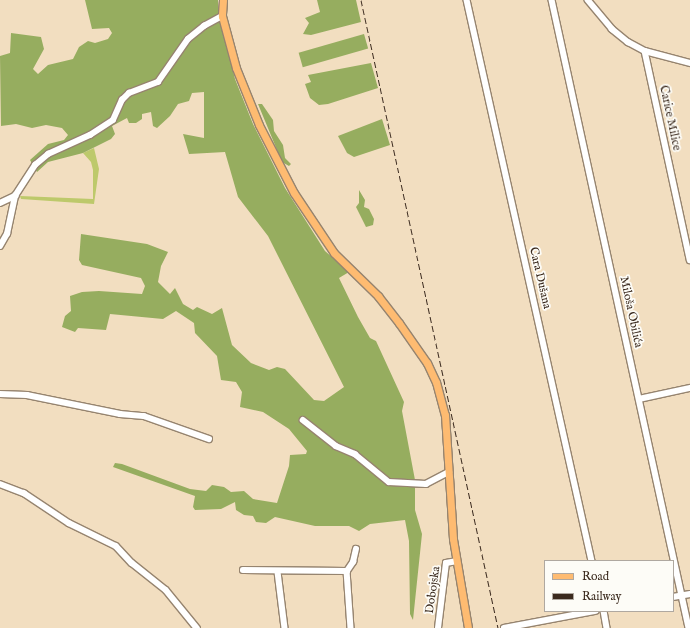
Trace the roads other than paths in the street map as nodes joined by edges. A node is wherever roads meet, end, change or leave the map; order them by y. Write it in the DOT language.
graph roads {
  1 [pos="223,0"];
  2 [pos="467,0"];
  3 [pos="552,0"];
  4 [pos="588,0"];
  5 [pos="222,16"];
  6 [pos="645,52"];
  7 [pos="690,63"];
  8 [pos="15,196"];
  9 [pos="0,203"];
  10 [pos="0,246"];
  11 [pos="690,260"];
  12 [pos="690,388"];
  13 [pos="0,394"];
  14 [pos="639,399"];
  15 [pos="302,420"];
  16 [pos="209,439"];
  17 [pos="449,472"];
  18 [pos="0,484"];
  19 [pos="356,549"];
  20 [pos="592,560"];
  21 [pos="456,561"];
  22 [pos="243,570"];
  23 [pos="347,571"];
  24 [pos="278,572"];
  25 [pos="690,594"];
  26 [pos="682,595"];
  27 [pos="674,597"];
  28 [pos="590,612"];
  29 [pos="604,612"];
  30 [pos="198,628"];
  31 [pos="285,628"];
  32 [pos="351,628"];
  33 [pos="438,628"];
  34 [pos="468,628"];
  35 [pos="504,628"];
  36 [pos="607,628"];
  37 [pos="689,628"];
  1 -- 5 [label="main road"];
  2 -- 20 [label="street, Cara Dušana"];
  3 -- 14 [label="street, Miloša Obilića"];
  4 -- 6 [label="street"];
  5 -- 8 [label="street"];
  5 -- 17 [label="main road"];
  6 -- 7 [label="street"];
  6 -- 11 [label="street, Carice Milice"];
  8 -- 9 [label="street"];
  8 -- 10 [label="street"];
  12 -- 14 [label="street"];
  13 -- 16 [label="street"];
  14 -- 26 [label="street, Miloša Obilića"];
  15 -- 17 [label="street"];
  17 -- 21 [label="main road"];
  18 -- 30 [label="street"];
  19 -- 23 [label="street"];
  21 -- 33 [label="street, Dobojska"];
  21 -- 34 [label="main road"];
  22 -- 24 [label="street"];
  23 -- 24 [label="street"];
  23 -- 32 [label="street"];
  24 -- 31 [label="street"];
  25 -- 26 [label="street"];
  26 -- 27 [label="street"];
  26 -- 37 [label="street, Miloša Obilića"];
  28 -- 35 [label="street"];
  29 -- 36 [label="street"];
}
